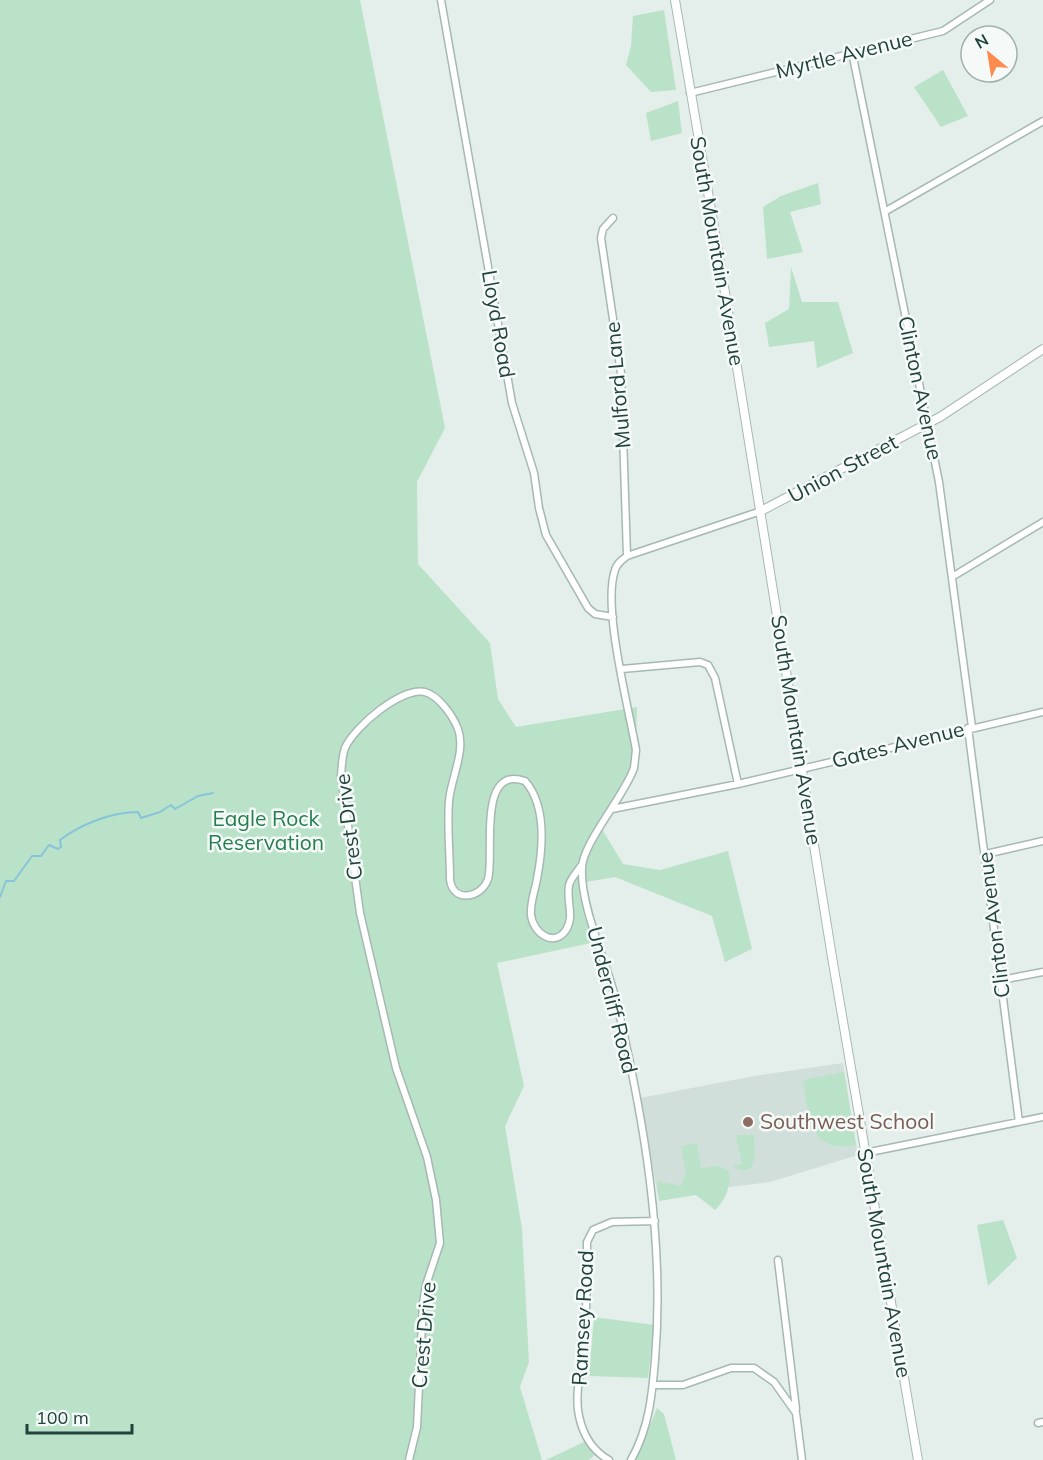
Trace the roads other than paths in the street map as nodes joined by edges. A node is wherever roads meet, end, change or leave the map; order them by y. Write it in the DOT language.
graph roads {
  1 [pos="441,0"];
  2 [pos="675,0"];
  3 [pos="990,0"];
  4 [pos="852,52"];
  5 [pos="690,93"];
  6 [pos="1043,121"];
  7 [pos="886,211"];
  8 [pos="613,218"];
  9 [pos="1043,349"];
  10 [pos="927,424"];
  11 [pos="761,511"];
  12 [pos="1043,522"];
  13 [pos="627,556"];
  14 [pos="952,576"];
  15 [pos="613,617"];
  16 [pos="622,669"];
  17 [pos="1043,712"];
  18 [pos="970,727"];
  19 [pos="803,769"];
  20 [pos="738,784"];
  21 [pos="612,809"];
  22 [pos="1043,841"];
  23 [pos="986,854"];
  24 [pos="581,866"];
  25 [pos="1043,972"];
  26 [pos="1001,980"];
  27 [pos="1043,1117"];
  28 [pos="1018,1122"];
  29 [pos="865,1153"];
  30 [pos="655,1221"];
  31 [pos="777,1260"];
  32 [pos="653,1385"];
  33 [pos="796,1413"];
  34 [pos="408,1458"];
  35 [pos="609,1460"];
  36 [pos="631,1460"];
  37 [pos="802,1460"];
  38 [pos="918,1460"];
  1 -- 15 [label="street, Lloyd Road"];
  2 -- 5 [label="street, South Mountain Avenue"];
  3 -- 4 [label="street, Myrtle Avenue"];
  4 -- 5 [label="street, Myrtle Avenue"];
  4 -- 7 [label="street, Clinton Avenue"];
  5 -- 11 [label="street, South Mountain Avenue"];
  6 -- 7 [label="street"];
  7 -- 10 [label="street, Clinton Avenue"];
  8 -- 13 [label="street, Mulford Lane"];
  9 -- 10 [label="street, Union Street"];
  10 -- 11 [label="street, Union Street"];
  10 -- 14 [label="street, Clinton Avenue"];
  11 -- 13 [label="street, Union Street"];
  11 -- 19 [label="street, South Mountain Avenue"];
  12 -- 14 [label="street"];
  13 -- 15 [label="street"];
  14 -- 18 [label="street, Clinton Avenue"];
  15 -- 16 [label="street"];
  16 -- 20 [label="street"];
  16 -- 21 [label="street"];
  17 -- 18 [label="street, Gates Avenue"];
  18 -- 19 [label="street, Gates Avenue"];
  18 -- 23 [label="street, Clinton Avenue"];
  19 -- 20 [label="street, Gates Avenue"];
  19 -- 29 [label="street, South Mountain Avenue"];
  20 -- 21 [label="street, Gates Avenue"];
  21 -- 24 [label="street"];
  22 -- 23 [label="street"];
  23 -- 26 [label="street, Clinton Avenue"];
  24 -- 30 [label="street, Undercliff Road"];
  24 -- 34 [label="street, Crest Drive"];
  25 -- 26 [label="street"];
  26 -- 28 [label="street, Clinton Avenue"];
  27 -- 28 [label="street"];
  28 -- 29 [label="street"];
  29 -- 38 [label="street, South Mountain Avenue"];
  30 -- 32 [label="street, Undercliff Road"];
  30 -- 35 [label="street, Ramsey Road"];
  31 -- 33 [label="street"];
  32 -- 33 [label="street"];
  32 -- 36 [label="street, Undercliff Road"];
  33 -- 37 [label="street"];
}
